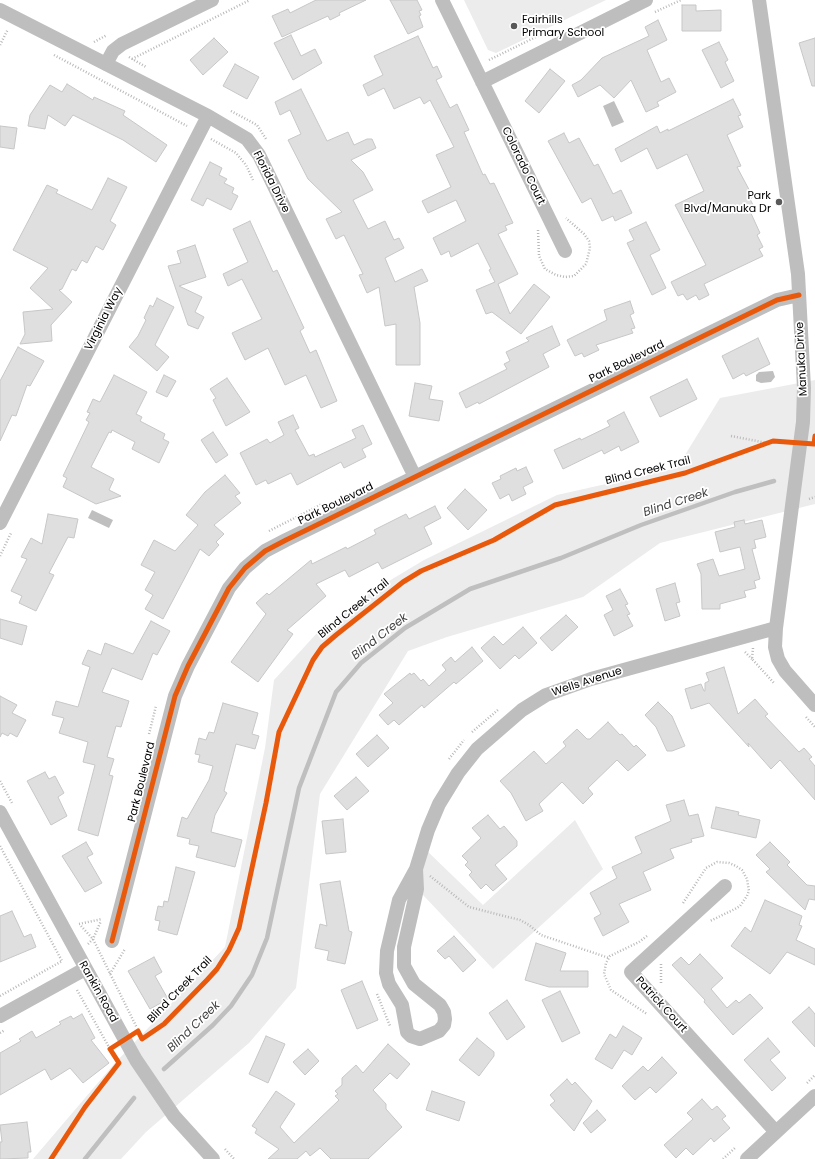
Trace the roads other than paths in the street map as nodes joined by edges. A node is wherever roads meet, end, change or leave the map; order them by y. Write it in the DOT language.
graph roads {
  1 [pos="212,0"];
  2 [pos="442,0"];
  3 [pos="646,0"];
  4 [pos="759,0"];
  5 [pos="0,10"];
  6 [pos="106,64"];
  7 [pos="482,82"];
  8 [pos="208,116"];
  9 [pos="564,251"];
  10 [pos="799,295"];
  11 [pos="415,477"];
  12 [pos="0,523"];
  13 [pos="776,628"];
  14 [pos="815,705"];
  15 [pos="0,812"];
  16 [pos="422,871"];
  17 [pos="725,886"];
  18 [pos="112,940"];
  19 [pos="85,969"];
  20 [pos="0,1016"];
  21 [pos="815,1096"];
  22 [pos="776,1132"];
  23 [pos="213,1159"];
  24 [pos="747,1159"];
  1 -- 6 [label="street"];
  2 -- 7 [label="street, Colorado Court"];
  3 -- 7 [label="street"];
  4 -- 10 [label="street, Manuka Drive"];
  5 -- 6 [label="street, Florida Drive"];
  6 -- 8 [label="street, Florida Drive"];
  7 -- 9 [label="street, Colorado Court"];
  8 -- 11 [label="street, Florida Drive"];
  8 -- 12 [label="street, Virginia Way"];
  10 -- 11 [label="street, Park Boulevard"];
  10 -- 13 [label="street, Manuka Drive"];
  11 -- 18 [label="street, Park Boulevard"];
  13 -- 14 [label="street, Manuka Drive"];
  13 -- 16 [label="street, Wells Avenue"];
  15 -- 19 [label="street, Rankin Road"];
  16 -- 16 [label="street, Wells Avenue"];
  17 -- 22 [label="street, Patrick Court"];
  19 -- 20 [label="street"];
  19 -- 23 [label="street, Rankin Road"];
  21 -- 22 [label="street"];
  22 -- 24 [label="street"];
}
